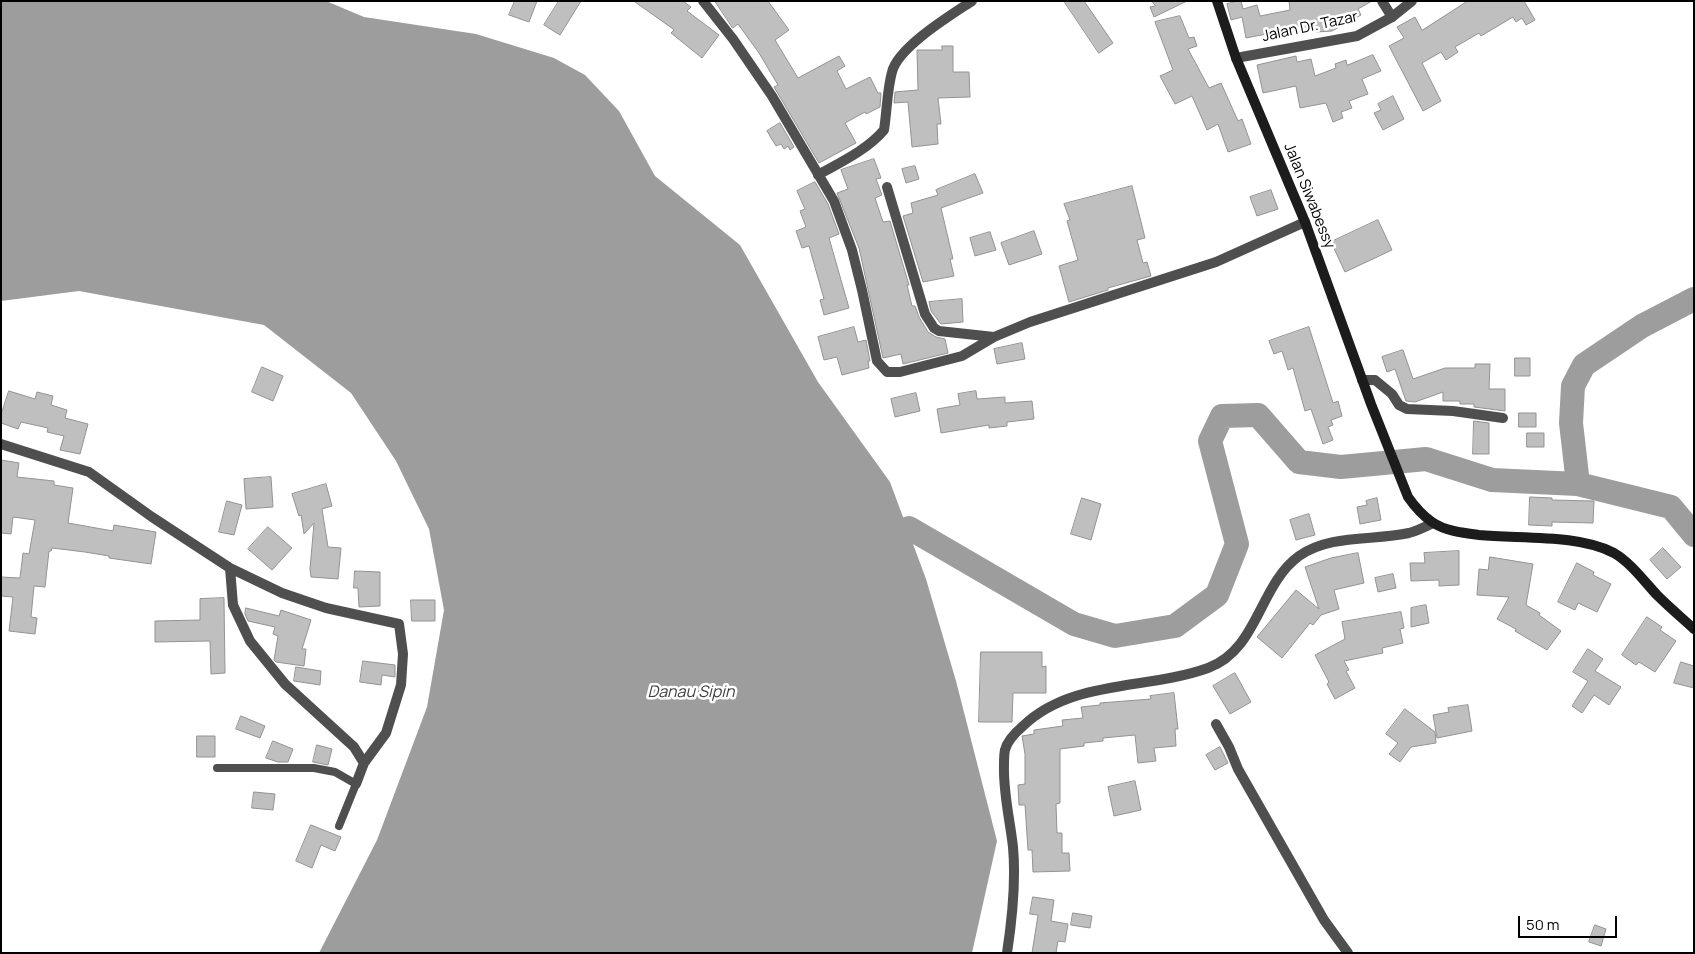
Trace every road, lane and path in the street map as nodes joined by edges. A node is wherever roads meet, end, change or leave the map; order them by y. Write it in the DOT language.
graph roads {
  1 [pos="703,1"];
  2 [pos="972,1"];
  3 [pos="1217,1"];
  4 [pos="1382,1"];
  5 [pos="1412,1"];
  6 [pos="1392,17"];
  7 [pos="1236,58"];
  8 [pos="818,175"];
  9 [pos="887,187"];
  10 [pos="1305,222"];
  11 [pos="994,337"];
  12 [pos="1362,380"];
  13 [pos="1503,418"];
  14 [pos="1,444"];
  15 [pos="1433,523"];
  16 [pos="230,568"];
  17 [pos="1694,629"];
  18 [pos="1216,724"];
  19 [pos="364,763"];
  20 [pos="217,768"];
  21 [pos="356,784"];
  22 [pos="339,826"];
  23 [pos="1007,953"];
  24 [pos="1348,953"];
  1 -- 8 [label="street"];
  2 -- 8 [label="street"];
  3 -- 7 [label="main road, Jalan Siwabessy"];
  4 -- 6 [label="street"];
  5 -- 6 [label="street, Jalan Dr. Tazar"];
  6 -- 7 [label="street, Jalan Dr. Tazar"];
  7 -- 10 [label="main road, Jalan Siwabessy"];
  8 -- 11 [label="street"];
  9 -- 11 [label="street"];
  10 -- 11 [label="street"];
  10 -- 12 [label="main road, Jalan Siwabessy"];
  12 -- 13 [label="street"];
  12 -- 15 [label="main road, Jalan Siwabessy"];
  14 -- 16 [label="street"];
  15 -- 17 [label="main road"];
  15 -- 23 [label="street"];
  16 -- 19 [label="street"];
  16 -- 19 [label="street"];
  18 -- 24 [label="street"];
  19 -- 21 [label="street"];
  20 -- 21 [label="lane"];
  21 -- 22 [label="lane"];
}
